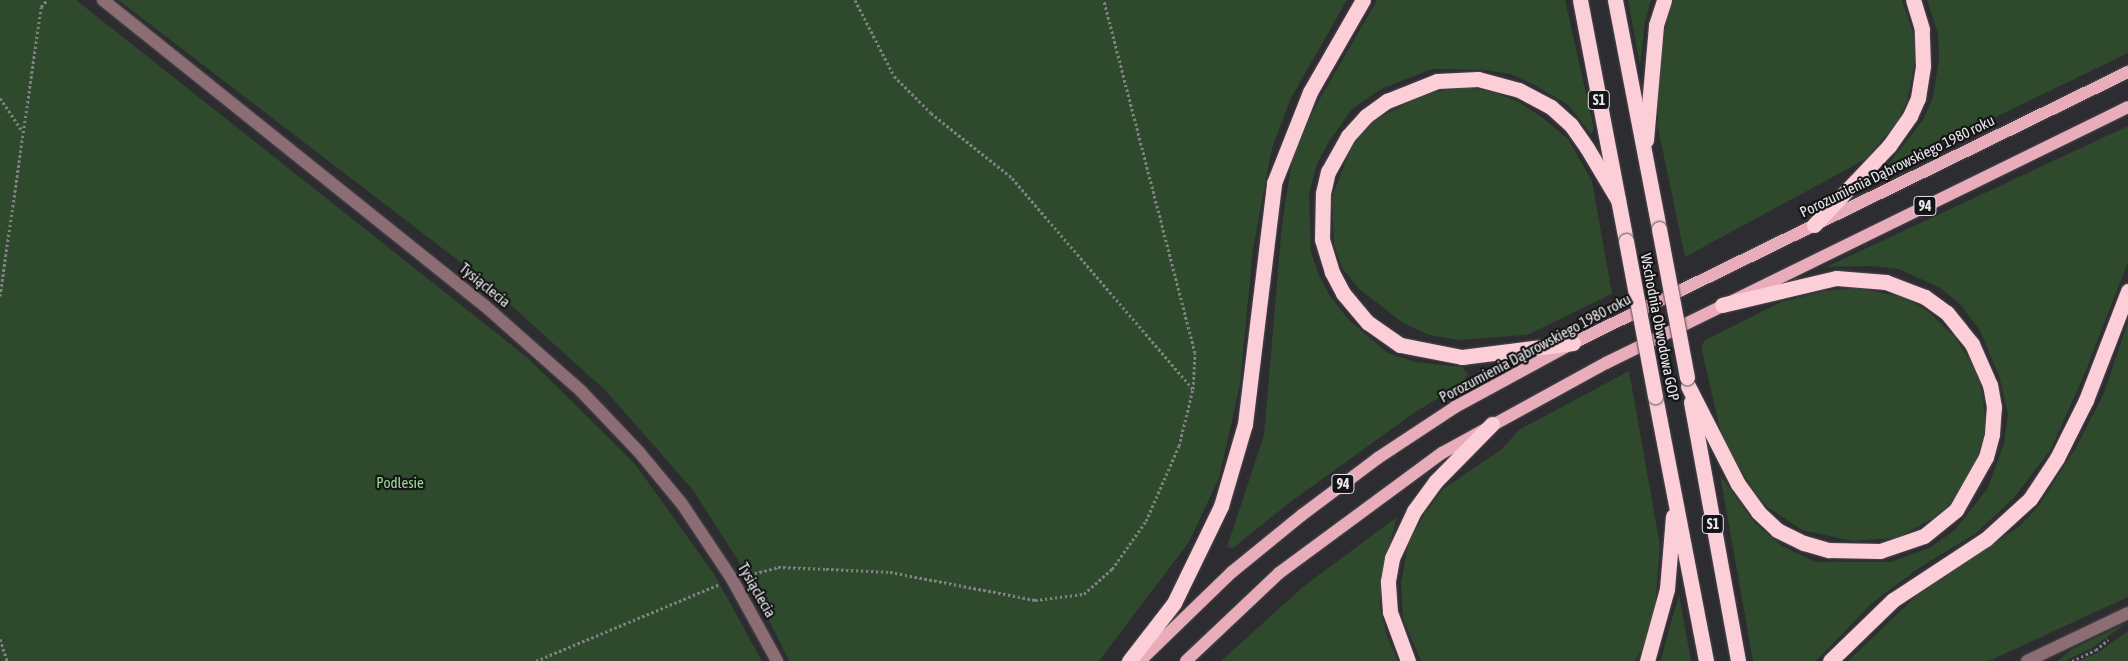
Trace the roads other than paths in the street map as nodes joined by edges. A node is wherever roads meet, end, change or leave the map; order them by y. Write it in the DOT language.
graph roads {
  1 [pos="103,0"];
  2 [pos="1363,0"];
  3 [pos="1580,0"];
  4 [pos="1615,0"];
  5 [pos="1664,0"];
  6 [pos="1913,0"];
  7 [pos="2128,72"];
  8 [pos="2128,107"];
  9 [pos="1645,156"];
  10 [pos="1618,200"];
  11 [pos="1814,224"];
  12 [pos="2128,291"];
  13 [pos="1722,305"];
  14 [pos="1573,343"];
  15 [pos="1687,382"];
  16 [pos="1492,424"];
  17 [pos="1674,494"];
  18 [pos="2128,613"];
  19 [pos="777,661"];
  20 [pos="1129,661"];
  21 [pos="1140,661"];
  22 [pos="1186,661"];
  23 [pos="1408,661"];
  24 [pos="1647,661"];
  25 [pos="1706,661"];
  26 [pos="1738,661"];
  27 [pos="1830,661"];
  28 [pos="2028,661"];
  1 -- 19 [label="street, Tysiąclecia"];
  2 -- 20 [label="highway"];
  3 -- 10 [label="highway, Wschodnia Obwodowa GOP / S1"];
  4 -- 9 [label="highway, Wschodnia Obwodowa GOP / S1"];
  5 -- 9 [label="highway"];
  6 -- 11 [label="highway"];
  7 -- 11 [label="main road, Porozumienia Dąbrowskiego 1980 roku / 94"];
  8 -- 13 [label="main road, 94"];
  9 -- 15 [label="highway, Wschodnia Obwodowa GOP / S1, bridge"];
  10 -- 14 [label="highway"];
  10 -- 17 [label="highway, Wschodnia Obwodowa GOP / S1, bridge"];
  11 -- 14 [label="main road, Porozumienia Dąbrowskiego 1980 roku / 94"];
  12 -- 27 [label="highway"];
  13 -- 15 [label="highway"];
  13 -- 16 [label="main road, 94"];
  14 -- 21 [label="main road, Porozumienia Dąbrowskiego 1980 roku / 94"];
  15 -- 26 [label="highway, Wschodnia Obwodowa GOP / S1"];
  16 -- 22 [label="main road, 94"];
  16 -- 23 [label="highway"];
  17 -- 24 [label="highway"];
  17 -- 25 [label="highway, Wschodnia Obwodowa GOP / S1"];
  18 -- 28 [label="street"];
}
